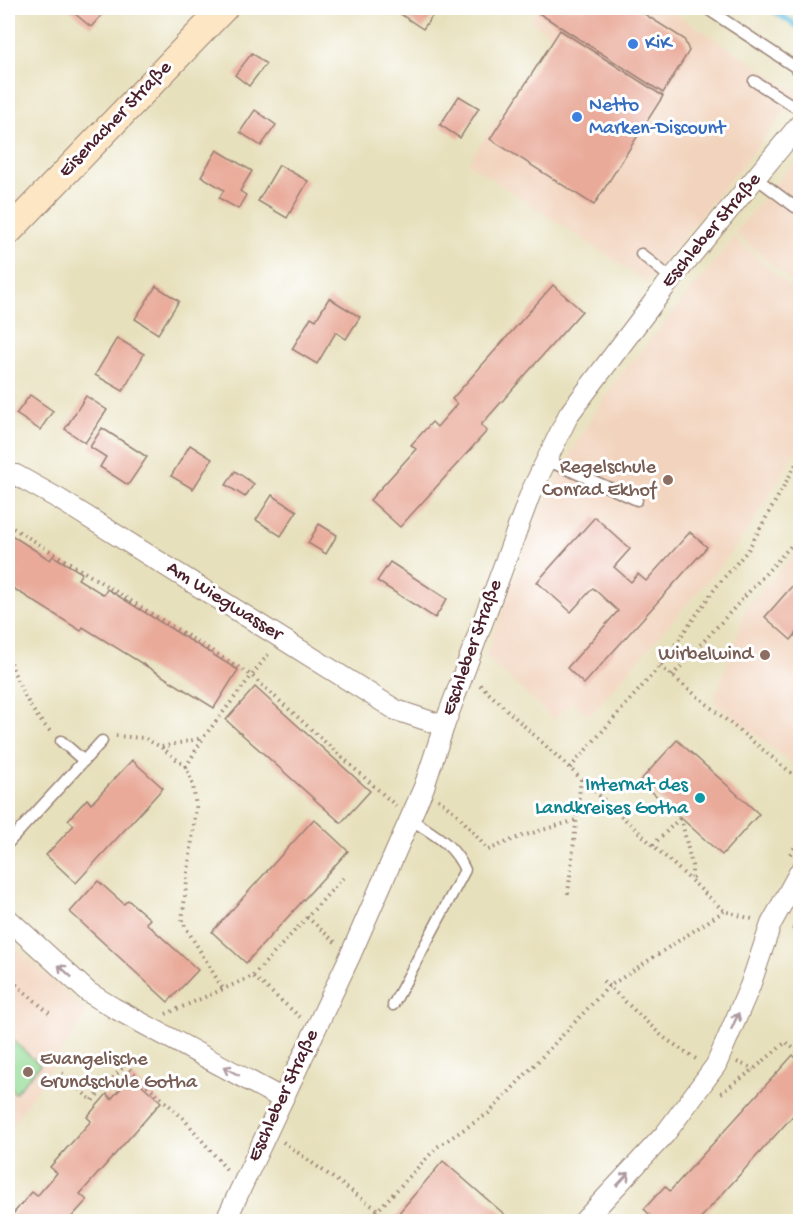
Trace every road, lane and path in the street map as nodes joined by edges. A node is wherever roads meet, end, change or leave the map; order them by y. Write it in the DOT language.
graph roads {
  1 [pos="224,8"];
  2 [pos="706,8"];
  3 [pos="801,72"];
  4 [pos="754,81"];
  5 [pos="801,110"];
  6 [pos="801,124"];
  7 [pos="756,178"];
  8 [pos="801,201"];
  9 [pos="8,232"];
  10 [pos="641,254"];
  11 [pos="672,279"];
  12 [pos="801,457"];
  13 [pos="546,460"];
  14 [pos="10,479"];
  15 [pos="637,500"];
  16 [pos="8,525"];
  17 [pos="801,536"];
  18 [pos="281,638"];
  19 [pos="8,657"];
  20 [pos="660,666"];
  21 [pos="464,670"];
  22 [pos="251,675"];
  23 [pos="672,676"];
  24 [pos="444,726"];
  25 [pos="203,738"];
  26 [pos="62,741"];
  27 [pos="102,741"];
  28 [pos="161,747"];
  29 [pos="84,761"];
  30 [pos="186,767"];
  31 [pos="570,768"];
  32 [pos="581,778"];
  33 [pos="801,780"];
  34 [pos="424,787"];
  35 [pos="410,819"];
  36 [pos="576,820"];
  37 [pos="8,843"];
  38 [pos="653,845"];
  39 [pos="801,871"];
  40 [pos="343,878"];
  41 [pos="692,881"];
  42 [pos="568,894"];
  43 [pos="724,911"];
  44 [pos="307,917"];
  45 [pos="8,919"];
  46 [pos="771,924"];
  47 [pos="350,956"];
  48 [pos="253,976"];
  49 [pos="603,981"];
  50 [pos="8,984"];
  51 [pos="608,987"];
  52 [pos="224,988"];
  53 [pos="393,1005"];
  54 [pos="50,1013"];
  55 [pos="144,1024"];
  56 [pos="314,1029"];
  57 [pos="801,1054"];
  58 [pos="711,1070"];
  59 [pos="62,1072"];
  60 [pos="718,1095"];
  61 [pos="283,1099"];
  62 [pos="268,1131"];
  63 [pos="241,1187"];
  64 [pos="378,1210"];
  65 [pos="225,1221"];
  66 [pos="370,1221"];
  67 [pos="583,1221"];
  1 -- 9 [label="main road, Eisenacher Straße"];
  2 -- 3 [label="lane"];
  4 -- 5 [label="lane"];
  6 -- 7 [label="street, Eschleber Straße"];
  7 -- 8 [label="lane"];
  7 -- 11 [label="street, Eschleber Straße"];
  10 -- 11 [label="lane"];
  11 -- 13 [label="street, Eschleber Straße"];
  12 -- 20 [label="path"];
  13 -- 15 [label="lane"];
  13 -- 21 [label="street, Eschleber Straße"];
  14 -- 18 [label="street, Am Wiegwasser"];
  16 -- 22 [label="path"];
  17 -- 23 [label="path"];
  18 -- 22 [label="path"];
  18 -- 24 [label="street, Am Wiegwasser"];
  19 -- 26 [label="path"];
  20 -- 23 [label="path"];
  20 -- 31 [label="path"];
  21 -- 24 [label="street, Eschleber Straße"];
  21 -- 31 [label="path"];
  22 -- 25 [label="path"];
  22 -- 35 [label="path"];
  23 -- 33 [label="path"];
  24 -- 34 [label="street, Eschleber Straße"];
  25 -- 28 [label="path"];
  25 -- 30 [label="path"];
  26 -- 29 [label="lane"];
  27 -- 28 [label="path"];
  27 -- 29 [label="lane"];
  28 -- 30 [label="path"];
  29 -- 37 [label="lane"];
  30 -- 52 [label="path"];
  31 -- 32 [label="path"];
  32 -- 36 [label="path"];
  32 -- 38 [label="path"];
  34 -- 35 [label="street, Eschleber Straße"];
  34 -- 36 [label="path"];
  35 -- 47 [label="street, Eschleber Straße"];
  35 -- 53 [label="lane"];
  36 -- 42 [label="path"];
  38 -- 41 [label="path"];
  38 -- 41 [label="path"];
  39 -- 46 [label="street"];
  40 -- 44 [label="path"];
  41 -- 43 [label="path"];
  43 -- 46 [label="path"];
  43 -- 51 [label="path"];
  44 -- 47 [label="path"];
  44 -- 48 [label="path"];
  55 -- 45 [label="street, one-way"];
  58 -- 46 [label="street, one-way"];
  47 -- 56 [label="street, Eschleber Straße"];
  48 -- 52 [label="path"];
  48 -- 56 [label="path"];
  49 -- 51 [label="path"];
  50 -- 54 [label="path"];
  51 -- 58 [label="path"];
  51 -- 64 [label="path"];
  52 -- 55 [label="path"];
  61 -- 55 [label="street, one-way"];
  56 -- 61 [label="street, Eschleber Straße"];
  57 -- 60 [label="path"];
  67 -- 58 [label="street, one-way"];
  59 -- 63 [label="path"];
  61 -- 62 [label="street, Eschleber Straße"];
  62 -- 63 [label="street, Eschleber Straße"];
  62 -- 64 [label="path"];
  63 -- 65 [label="street, Eschleber Straße"];
  64 -- 66 [label="path"];
}
